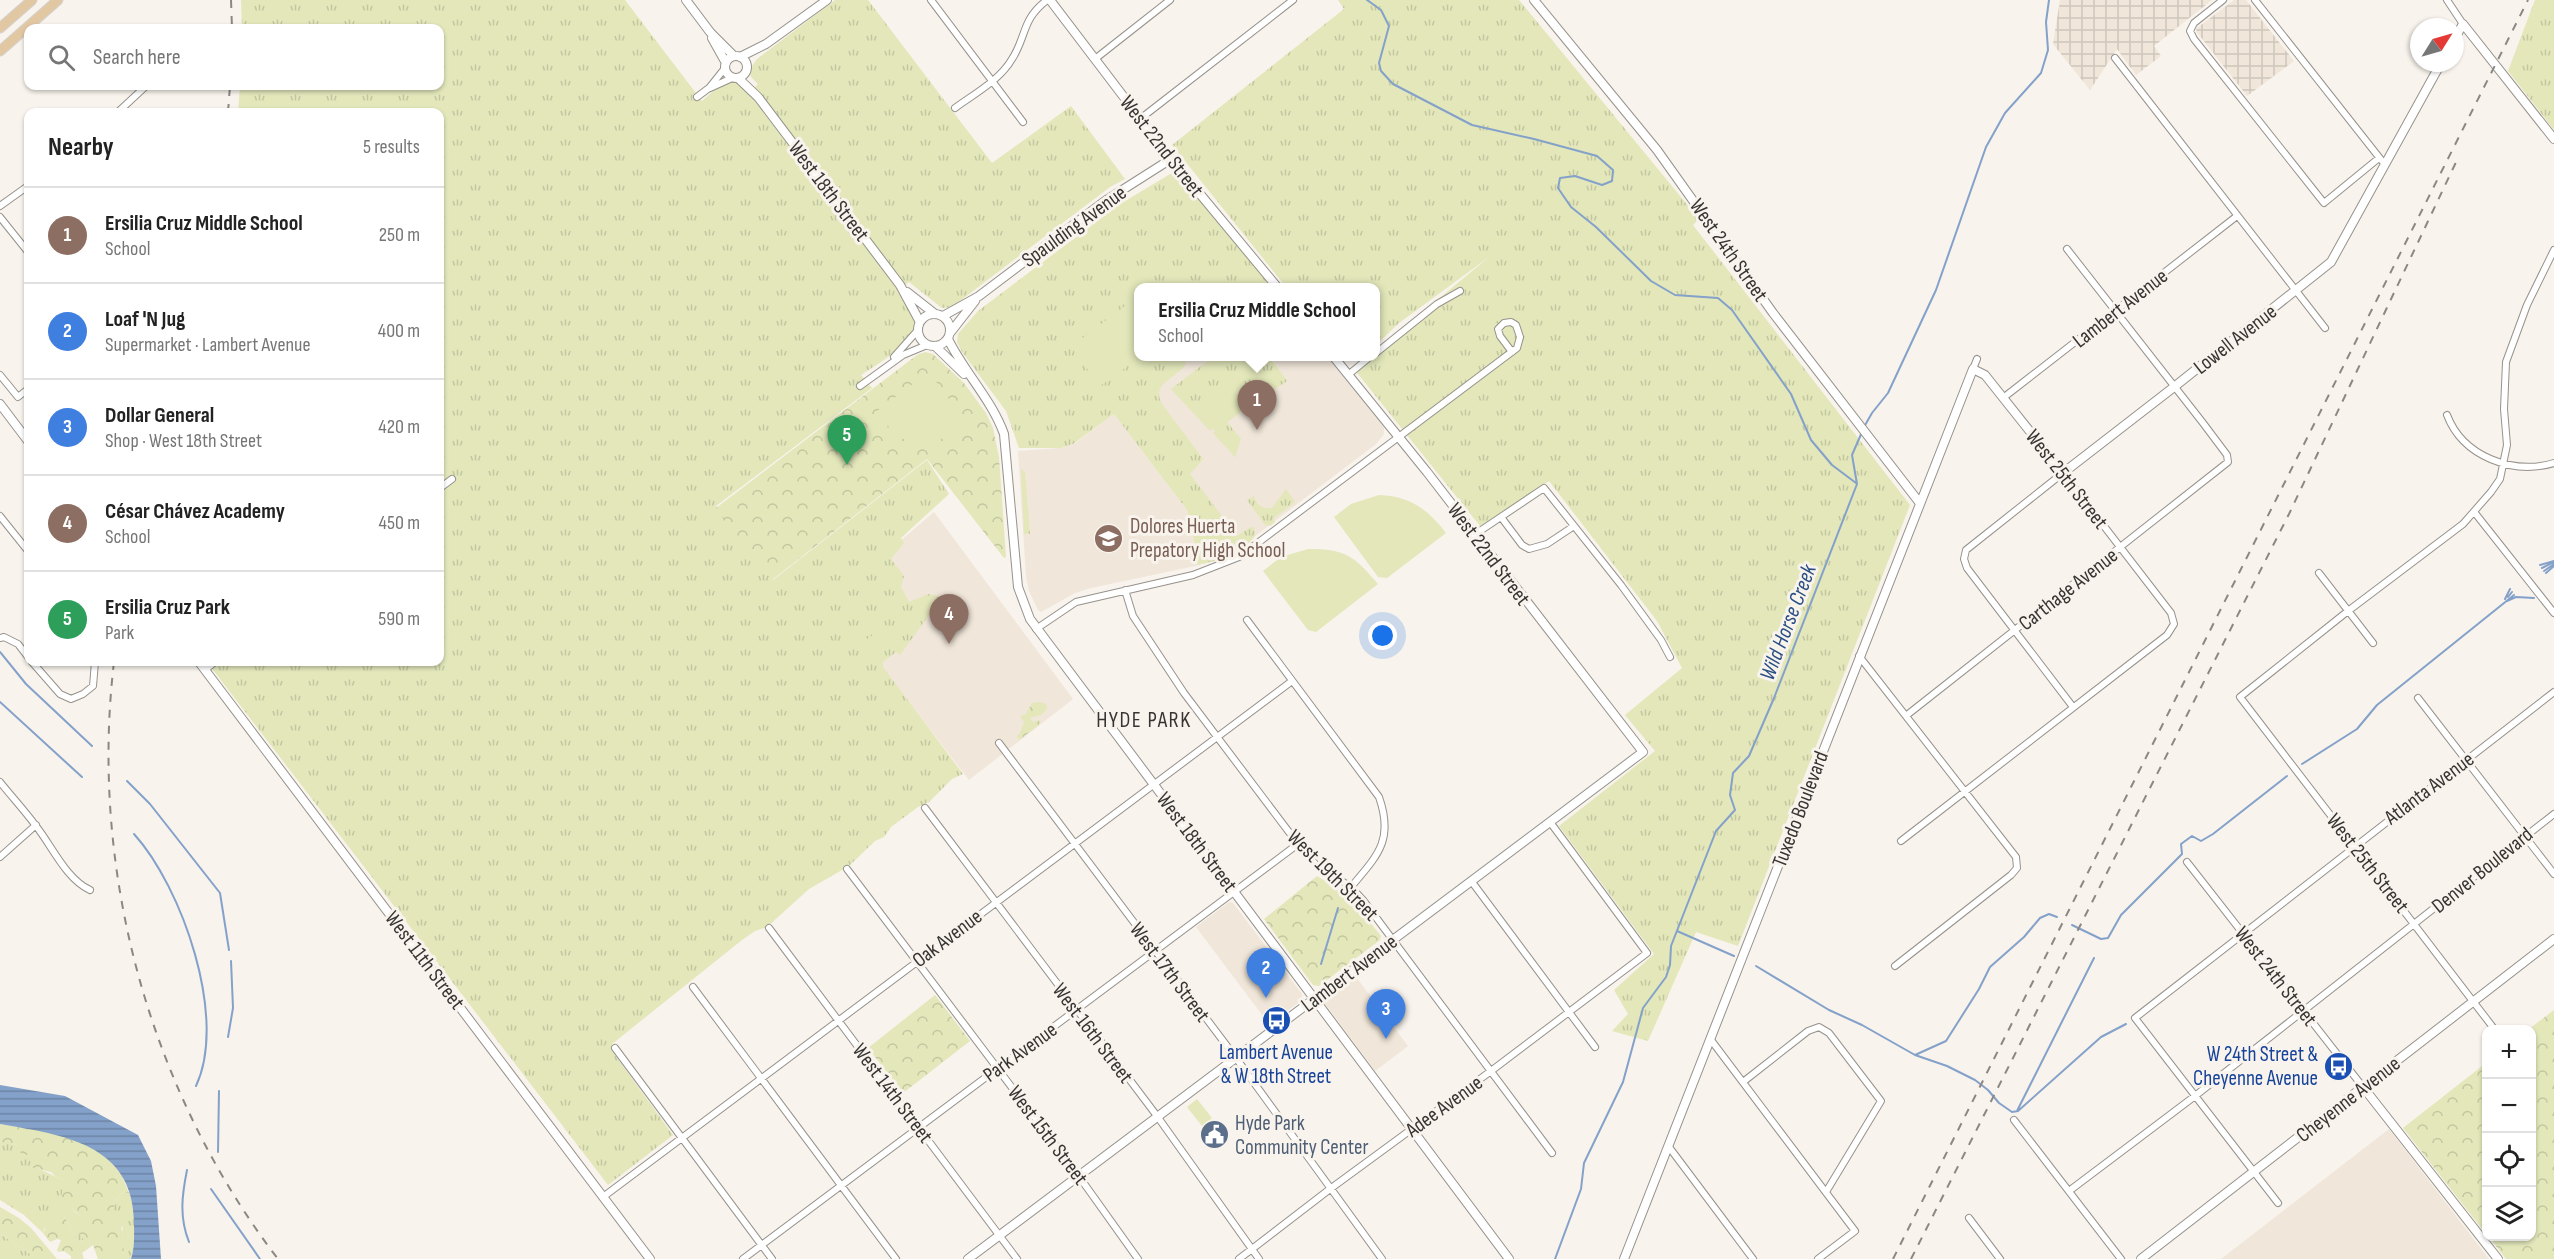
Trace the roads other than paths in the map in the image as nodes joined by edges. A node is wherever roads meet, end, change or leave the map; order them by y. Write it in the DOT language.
graph roads {
  1 [pos="32,0"];
  2 [pos="58,0"];
  3 [pos="686,0"];
  4 [pos="827,0"];
  5 [pos="931,0"];
  6 [pos="1048,0"];
  7 [pos="1170,0"];
  8 [pos="1293,0"];
  9 [pos="1534,0"];
  10 [pos="2223,0"];
  11 [pos="2255,0"];
  12 [pos="2448,0"];
  13 [pos="2455,0"];
  14 [pos="2455,9"];
  15 [pos="2460,18"];
  16 [pos="31,24"];
  17 [pos="2464,25"];
  18 [pos="0,28"];
  19 [pos="24,30"];
  20 [pos="710,32"];
  21 [pos="766,44"];
  22 [pos="0,51"];
  23 [pos="737,57"];
  24 [pos="2115,58"];
  25 [pos="1095,59"];
  26 [pos="725,66"];
  27 [pos="747,68"];
  28 [pos="2436,72"];
  29 [pos="735,78"];
  30 [pos="992,81"];
  31 [pos="709,88"];
  32 [pos="142,90"];
  33 [pos="697,97"];
  34 [pos="758,97"];
  35 [pos="122,108"];
  36 [pos="955,108"];
  37 [pos="1140,119"];
  38 [pos="1023,122"];
  39 [pos="2554,140"];
  40 [pos="1171,159"];
  41 [pos="2382,161"];
  42 [pos="24,189"];
  43 [pos="0,206"];
  44 [pos="2237,216"];
  45 [pos="0,217"];
  46 [pos="24,247"];
  47 [pos="2067,249"];
  48 [pos="2554,250"];
  49 [pos="1274,283"];
  50 [pos="900,285"];
  51 [pos="1460,291"];
  52 [pos="2296,291"];
  53 [pos="979,296"];
  54 [pos="2115,312"];
  55 [pos="939,315"];
  56 [pos="919,326"];
  57 [pos="2325,328"];
  58 [pos="949,336"];
  59 [pos="931,346"];
  60 [pos="1380,350"];
  61 [pos="1512,352"];
  62 [pos="1977,359"];
  63 [pos="1336,361"];
  64 [pos="1366,361"];
  65 [pos="886,366"];
  66 [pos="1973,369"];
  67 [pos="1348,375"];
  68 [pos="0,377"];
  69 [pos="860,386"];
  70 [pos="2174,387"];
  71 [pos="977,388"];
  72 [pos="24,392"];
  73 [pos="2003,398"];
  74 [pos="0,404"];
  75 [pos="2447,415"];
  76 [pos="24,436"];
  77 [pos="1398,437"];
  78 [pos="2554,463"];
  79 [pos="2504,464"];
  80 [pos="2062,473"];
  81 [pos="452,479"];
  82 [pos="444,485"];
  83 [pos="1919,502"];
  84 [pos="2475,513"];
  85 [pos="0,516"];
  86 [pos="1501,517"];
  87 [pos="1574,526"];
  88 [pos="1474,535"];
  89 [pos="24,546"];
  90 [pos="2121,547"];
  91 [pos="2319,573"];
  92 [pos="1125,590"];
  93 [pos="2348,611"];
  94 [pos="2554,613"];
  95 [pos="1247,620"];
  96 [pos="1036,629"];
  97 [pos="2014,631"];
  98 [pos="0,638"];
  99 [pos="2373,643"];
  100 [pos="24,652"];
  101 [pos="1859,656"];
  102 [pos="1670,657"];
  103 [pos="36,666"];
  104 [pos="95,666"];
  105 [pos="202,666"];
  106 [pos="210,666"];
  107 [pos="205,670"];
  108 [pos="1292,681"];
  109 [pos="2554,693"];
  110 [pos="2418,698"];
  111 [pos="2073,707"];
  112 [pos="1907,716"];
  113 [pos="1216,736"];
  114 [pos="999,743"];
  115 [pos="1643,752"];
  116 [pos="2466,760"];
  117 [pos="0,782"];
  118 [pos="1153,784"];
  119 [pos="1965,792"];
  120 [pos="925,808"];
  121 [pos="2554,814"];
  122 [pos="1550,822"];
  123 [pos="36,825"];
  124 [pos="2524,836"];
  125 [pos="1901,841"];
  126 [pos="1074,843"];
  127 [pos="1298,844"];
  128 [pos="2355,846"];
  129 [pos="0,857"];
  130 [pos="2187,862"];
  131 [pos="848,869"];
  132 [pos="2554,874"];
  133 [pos="1472,882"];
  134 [pos="1351,887"];
  135 [pos="90,890"];
  136 [pos="1234,892"];
  137 [pos="995,902"];
  138 [pos="2415,924"];
  139 [pos="769,928"];
  140 [pos="2244,934"];
  141 [pos="2554,939"];
  142 [pos="1394,940"];
  143 [pos="1153,951"];
  144 [pos="916,961"];
  145 [pos="1896,966"];
  146 [pos="693,987"];
  147 [pos="1314,999"];
  148 [pos="2474,1002"];
  149 [pos="1076,1011"];
  150 [pos="2303,1011"];
  151 [pos="1569,1013"];
  152 [pos="838,1020"];
  153 [pos="2492,1025"];
  154 [pos="1711,1040"];
  155 [pos="1595,1047"];
  156 [pos="615,1048"];
  157 [pos="1236,1058"];
  158 [pos="997,1068"];
  159 [pos="1491,1071"];
  160 [pos="761,1078"];
  161 [pos="1743,1082"];
  162 [pos="2363,1087"];
  163 [pos="2195,1096"];
  164 [pos="1157,1116"];
  165 [pos="2014,1120"];
  166 [pos="918,1128"];
  167 [pos="1412,1130"];
  168 [pos="681,1138"];
  169 [pos="1670,1147"];
  170 [pos="1552,1153"];
  171 [pos="2254,1171"];
  172 [pos="1078,1176"];
  173 [pos="840,1185"];
  174 [pos="1330,1189"];
  175 [pos="2069,1191"];
  176 [pos="1826,1192"];
  177 [pos="603,1197"];
  178 [pos="2278,1203"];
  179 [pos="1969,1218"];
  180 [pos="1000,1235"];
  181 [pos="762,1245"];
  182 [pos="1252,1250"];
  183 [pos="1627,1258"];
  184 [pos="650,1259"];
  185 [pos="743,1259"];
  186 [pos="772,1259"];
  187 [pos="896,1259"];
  188 [pos="968,1259"];
  189 [pos="1017,1259"];
  190 [pos="1138,1259"];
  191 [pos="1239,1259"];
  192 [pos="1259,1259"];
  193 [pos="1382,1259"];
  194 [pos="1509,1259"];
  195 [pos="1753,1259"];
  196 [pos="1818,1259"];
  197 [pos="2000,1259"];
  198 [pos="2121,1259"];
  199 [pos="2141,1259"];
  200 [pos="2498,1259"];
  1 -- 18 [label="main road"];
  2 -- 16 [label="main road"];
  3 -- 20 [label="street"];
  4 -- 21 [label="street"];
  5 -- 30 [label="street"];
  6 -- 25 [label="street, West 22nd Street"];
  6 -- 30 [label="street"];
  7 -- 25 [label="street"];
  8 -- 37 [label="street"];
  9 -- 83 [label="street, West 24th Street"];
  10 -- 41 [label="street"];
  11 -- 41 [label="street"];
  12 -- 14 [label="street"];
  13 -- 14 [label="street"];
  14 -- 15 [label="street"];
  17 -- 39 [label="street"];
  19 -- 22 [label="main road"];
  20 -- 23 [label="street"];
  20 -- 26 [label="street"];
  21 -- 23 [label="street"];
  21 -- 27 [label="street"];
  23 -- 26 [label="street"];
  23 -- 27 [label="street, West 18th Street"];
  24 -- 44 [label="street"];
  25 -- 37 [label="street, West 22nd Street"];
  26 -- 29 [label="street, West 18th Street"];
  26 -- 31 [label="street"];
  27 -- 29 [label="street"];
  27 -- 34 [label="street, West 18th Street"];
  28 -- 41 [label="street, Lowell Avenue"];
  29 -- 31 [label="street"];
  29 -- 34 [label="street, West 18th Street"];
  30 -- 36 [label="street"];
  30 -- 38 [label="street"];
  31 -- 33 [label="street"];
  32 -- 35 [label="street"];
  34 -- 50 [label="street, West 18th Street"];
  37 -- 40 [label="street, West 22nd Street"];
  40 -- 49 [label="street, West 22nd Street"];
  40 -- 53 [label="street, Spaulding Avenue"];
  41 -- 52 [label="street, Lowell Avenue"];
  42 -- 43 [label="street"];
  44 -- 52 [label="street"];
  44 -- 54 [label="street, Lambert Avenue"];
  45 -- 46 [label="street"];
  47 -- 54 [label="street"];
  48 -- 79 [label="street"];
  50 -- 55 [label="street, West 18th Street"];
  50 -- 56 [label="street, West 18th Street"];
  51 -- 60 [label="street"];
  52 -- 57 [label="street"];
  52 -- 70 [label="street, Lowell Avenue"];
  53 -- 55 [label="street, Spaulding Avenue"];
  53 -- 58 [label="street, Spaulding Avenue"];
  54 -- 70 [label="street"];
  54 -- 73 [label="street, Lambert Avenue"];
  55 -- 56 [label="street"];
  55 -- 58 [label="street"];
  56 -- 59 [label="street"];
  56 -- 65 [label="street"];
  58 -- 59 [label="street"];
  58 -- 71 [label="street, West 18th Street"];
  59 -- 65 [label="street"];
  59 -- 71 [label="street, West 18th Street"];
  61 -- 61 [label="street"];
  61 -- 77 [label="street"];
  62 -- 66 [label="street, Tuxedo Boulevard"];
  63 -- 67 [label="street, West 22nd Street"];
  64 -- 67 [label="street"];
  65 -- 69 [label="street"];
  66 -- 73 [label="street, West 25th Street"];
  66 -- 83 [label="street, Tuxedo Boulevard"];
  67 -- 77 [label="street, West 22nd Street"];
  68 -- 72 [label="street"];
  70 -- 80 [label="street, Lowell Avenue"];
  70 -- 90 [label="street, Carthage Avenue"];
  71 -- 96 [label="street, West 18th Street"];
  73 -- 80 [label="street, West 25th Street"];
  74 -- 76 [label="street"];
  75 -- 79 [label="street"];
  77 -- 88 [label="street, West 22nd Street"];
  77 -- 92 [label="street"];
  78 -- 79 [label="street"];
  79 -- 84 [label="street"];
  80 -- 90 [label="street, West 25th Street"];
  80 -- 97 [label="street, Lowell Avenue"];
  81 -- 82 [label="street"];
  83 -- 101 [label="street, Tuxedo Boulevard"];
  84 -- 93 [label="street"];
  84 -- 94 [label="street"];
  85 -- 89 [label="street"];
  86 -- 87 [label="street"];
  86 -- 87 [label="street"];
  86 -- 88 [label="street"];
  87 -- 102 [label="street"];
  88 -- 115 [label="street, West 22nd Street"];
  90 -- 97 [label="street, Carthage Avenue"];
  90 -- 111 [label="street, West 25th Street"];
  91 -- 93 [label="street"];
  92 -- 96 [label="street"];
  92 -- 113 [label="street, West 19th Street"];
  93 -- 99 [label="street"];
  93 -- 128 [label="street, West 25th Street"];
  95 -- 108 [label="street"];
  96 -- 118 [label="street, West 18th Street"];
  97 -- 111 [label="street"];
  97 -- 112 [label="street, Carthage Avenue"];
  98 -- 100 [label="street"];
  101 -- 112 [label="street"];
  101 -- 154 [label="street, Tuxedo Boulevard"];
  103 -- 104 [label="street"];
  105 -- 107 [label="street, West 11th Street"];
  106 -- 107 [label="street"];
  107 -- 177 [label="street, West 11th Street"];
  108 -- 113 [label="street, Oak Avenue"];
  108 -- 134 [label="street"];
  109 -- 116 [label="street, Atlanta Avenue"];
  110 -- 116 [label="street"];
  111 -- 119 [label="street"];
  112 -- 119 [label="street"];
  113 -- 118 [label="street, Oak Avenue"];
  113 -- 127 [label="street, West 19th Street"];
  114 -- 126 [label="street, West 17th Street"];
  115 -- 122 [label="street, Lambert Avenue"];
  116 -- 124 [label="street"];
  116 -- 128 [label="street, Atlanta Avenue"];
  117 -- 123 [label="street"];
  118 -- 126 [label="street, Oak Avenue"];
  118 -- 136 [label="street, West 18th Street"];
  119 -- 125 [label="street"];
  119 -- 145 [label="street"];
  120 -- 137 [label="street, West 16th Street"];
  121 -- 124 [label="street, Denver Boulevard"];
  122 -- 133 [label="street, Lambert Avenue"];
  122 -- 151 [label="street, Adee Avenue"];
  123 -- 129 [label="street"];
  123 -- 135 [label="street"];
  124 -- 132 [label="street"];
  124 -- 138 [label="street, Denver Boulevard"];
  126 -- 137 [label="street, Oak Avenue"];
  126 -- 143 [label="street, West 17th Street"];
  127 -- 134 [label="street, West 19th Street"];
  127 -- 136 [label="street, Park Avenue"];
  128 -- 138 [label="street, West 25th Street"];
  128 -- 140 [label="street, Atlanta Avenue"];
  130 -- 140 [label="street, West 24th Street"];
  131 -- 144 [label="street, West 15th Street"];
  133 -- 142 [label="street, Lambert Avenue"];
  133 -- 151 [label="street"];
  134 -- 142 [label="street, West 19th Street"];
  136 -- 143 [label="street, Park Avenue"];
  136 -- 147 [label="street, West 18th Street"];
  137 -- 144 [label="street, Oak Avenue"];
  137 -- 149 [label="street, West 16th Street"];
  138 -- 148 [label="street, West 25th Street"];
  138 -- 150 [label="street, Denver Boulevard"];
  139 -- 152 [label="street, West 14th Street"];
  140 -- 150 [label="street, West 24th Street"];
  140 -- 163 [label="street, Atlanta Avenue"];
  141 -- 148 [label="street, Cheyenne Avenue"];
  142 -- 147 [label="street, Lambert Avenue"];
  142 -- 159 [label="street, West 19th Street"];
  143 -- 149 [label="street, Park Avenue"];
  143 -- 157 [label="street, West 17th Street"];
  144 -- 152 [label="street, Oak Avenue"];
  144 -- 158 [label="street, West 15th Street"];
  146 -- 160 [label="street"];
  147 -- 157 [label="street, Lambert Avenue"];
  147 -- 167 [label="street, West 18th Street"];
  148 -- 153 [label="street, West 25th Street"];
  148 -- 162 [label="street, Cheyenne Avenue"];
  149 -- 158 [label="street, Park Avenue"];
  149 -- 164 [label="street, West 16th Street"];
  150 -- 162 [label="street, West 24th Street"];
  150 -- 163 [label="street, Denver Boulevard"];
  151 -- 155 [label="street"];
  151 -- 159 [label="street, Adee Avenue"];
  152 -- 160 [label="street, Oak Avenue"];
  152 -- 166 [label="street, West 14th Street"];
  154 -- 161 [label="street"];
  154 -- 169 [label="street, Tuxedo Boulevard"];
  156 -- 168 [label="street"];
  157 -- 164 [label="street, Lambert Avenue"];
  157 -- 174 [label="street, West 17th Street"];
  158 -- 166 [label="street, Park Avenue"];
  158 -- 172 [label="street, West 15th Street"];
  159 -- 167 [label="street, Adee Avenue"];
  159 -- 170 [label="street, West 19th Street"];
  160 -- 168 [label="street, Oak Avenue"];
  160 -- 173 [label="street"];
  161 -- 176 [label="street"];
  161 -- 176 [label="street"];
  162 -- 171 [label="street, Cheyenne Avenue"];
  162 -- 200 [label="street, West 24th Street"];
  163 -- 171 [label="street"];
  163 -- 175 [label="street, Denver Boulevard"];
  164 -- 172 [label="street, Lambert Avenue"];
  164 -- 182 [label="street, West 16th Street"];
  165 -- 175 [label="street"];
  166 -- 173 [label="street, Park Avenue"];
  166 -- 180 [label="street, West 14th Street"];
  167 -- 174 [label="street, Adee Avenue"];
  167 -- 194 [label="street, West 18th Street"];
  168 -- 177 [label="street, Oak Avenue"];
  168 -- 181 [label="street"];
  169 -- 183 [label="street, Tuxedo Boulevard"];
  169 -- 195 [label="street"];
  171 -- 178 [label="street"];
  171 -- 199 [label="street, Cheyenne Avenue"];
  172 -- 180 [label="street, Lambert Avenue"];
  172 -- 190 [label="street, West 15th Street"];
  173 -- 181 [label="street, Park Avenue"];
  173 -- 187 [label="street"];
  174 -- 182 [label="street, Adee Avenue"];
  174 -- 193 [label="street, West 17th Street"];
  175 -- 198 [label="street"];
  176 -- 196 [label="street"];
  177 -- 184 [label="street, West 11th Street"];
  179 -- 197 [label="street"];
  180 -- 188 [label="street, Lambert Avenue"];
  180 -- 189 [label="street, West 14th Street"];
  181 -- 185 [label="street, Park Avenue"];
  181 -- 186 [label="street"];
  182 -- 191 [label="street, Adee Avenue"];
  182 -- 192 [label="street, West 16th Street"];
}
